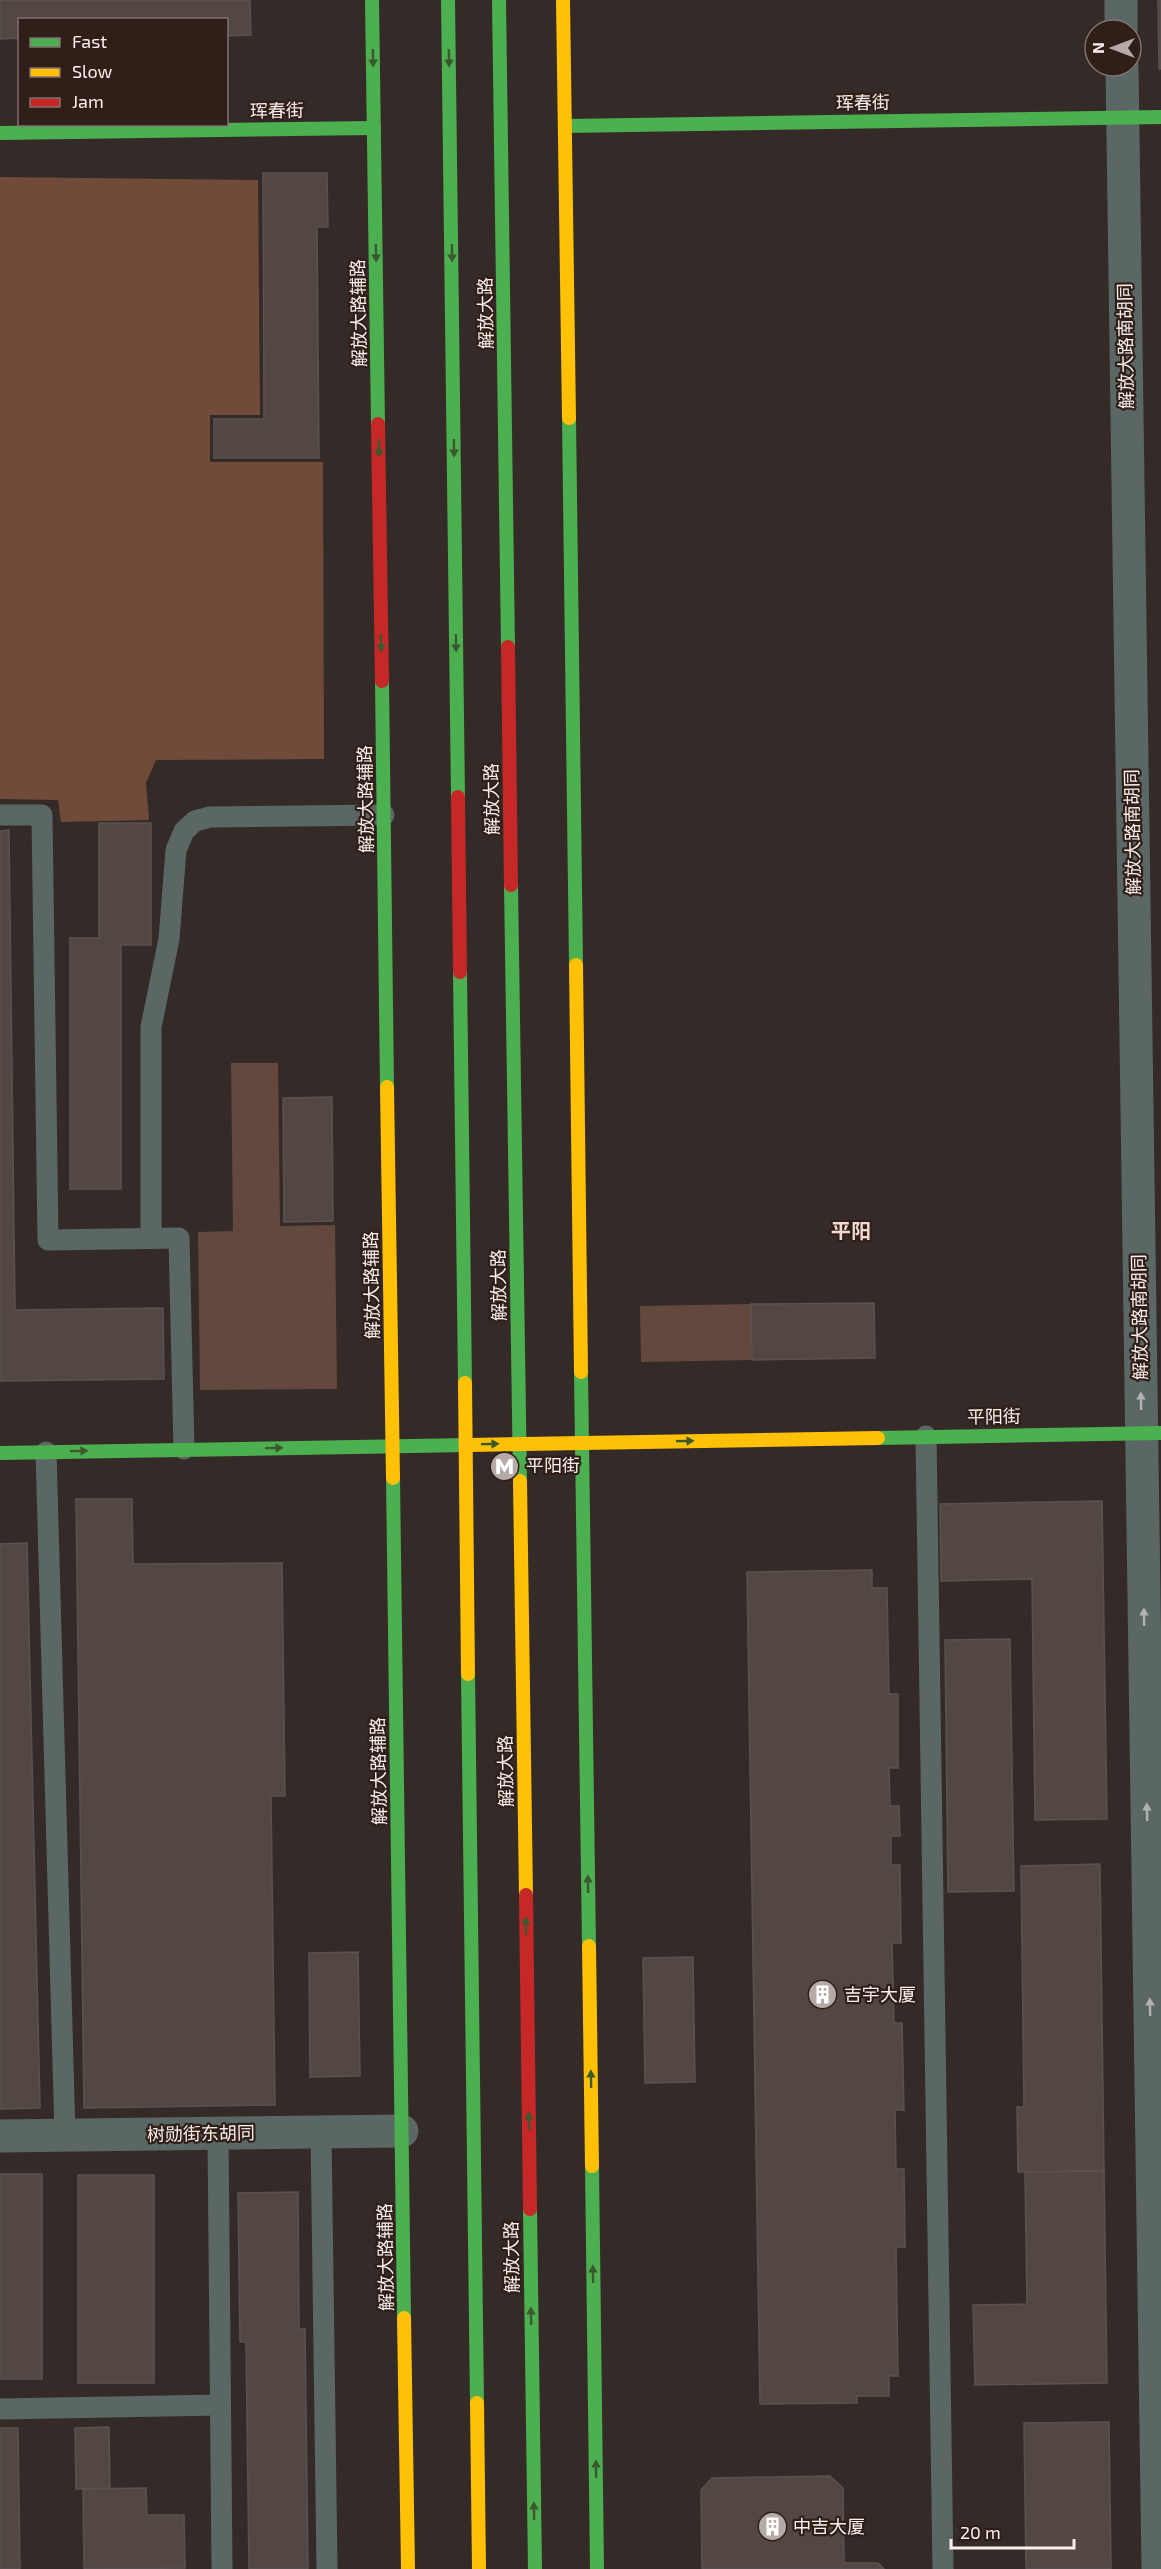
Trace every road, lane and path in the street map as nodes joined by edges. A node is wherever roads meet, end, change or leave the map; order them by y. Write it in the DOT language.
graph roads {
  1 [pos="372,0"];
  2 [pos="448,0"];
  3 [pos="499,0"];
  4 [pos="563,0"];
  5 [pos="1121,0"];
  6 [pos="1121,18"];
  7 [pos="1122,78"];
  8 [pos="1122,117"];
  9 [pos="1161,117"];
  10 [pos="565,126"];
  11 [pos="374,128"];
  12 [pos="0,133"];
  13 [pos="1147,766"];
  14 [pos="0,815"];
  15 [pos="384,815"];
  16 [pos="151,1238"];
  17 [pos="1151,1433"];
  18 [pos="926,1436"];
  19 [pos="583,1442"];
  20 [pos="519,1443"];
  21 [pos="466,1444"];
  22 [pos="393,1445"];
  23 [pos="184,1449"];
  24 [pos="45,1452"];
  25 [pos="0,1453"];
  26 [pos="1156,2079"];
  27 [pos="321,2132"];
  28 [pos="402,2132"];
  29 [pos="218,2133"];
  30 [pos="65,2135"];
  31 [pos="0,2136"];
  32 [pos="220,2405"];
  33 [pos="0,2409"];
  34 [pos="222,2569"];
  35 [pos="327,2569"];
  36 [pos="408,2569"];
  37 [pos="479,2569"];
  38 [pos="535,2569"];
  39 [pos="597,2569"];
  40 [pos="943,2569"];
  41 [pos="1158,2569"];
  1 -- 11 [label="street, 解放大路辅路, one-way"];
  2 -- 21 [label="street, 解放大路, one-way"];
  3 -- 20 [label="street, 解放大路"];
  4 -- 10 [label="street"];
  5 -- 6 [label="street"];
  7 -- 8 [label="street, 解放大路南胡同"];
  8 -- 9 [label="street, 珲春街"];
  8 -- 10 [label="street, 珲春街"];
  8 -- 13 [label="street, 解放大路南胡同"];
  10 -- 19 [label="street"];
  11 -- 12 [label="street, 珲春街"];
  11 -- 15 [label="street, 解放大路辅路, one-way"];
  17 -- 13 [label="street, 解放大路南胡同, one-way"];
  14 -- 16 [label="lane"];
  15 -- 16 [label="lane"];
  15 -- 22 [label="street, 解放大路辅路"];
  16 -- 23 [label="lane"];
  17 -- 18 [label="street, 平阳街"];
  26 -- 17 [label="street, 解放大路南胡同, one-way"];
  19 -- 18 [label="street, 平阳街, one-way"];
  18 -- 40 [label="lane"];
  19 -- 20 [label="street, 平阳街"];
  39 -- 19 [label="street, one-way"];
  21 -- 20 [label="street, 平阳街, one-way"];
  38 -- 20 [label="street, 解放大路, one-way"];
  21 -- 22 [label="street, 平阳街"];
  21 -- 37 [label="street, 解放大路"];
  23 -- 22 [label="street, 平阳街, one-way"];
  22 -- 28 [label="street, 解放大路辅路"];
  24 -- 23 [label="street, 平阳街, one-way"];
  24 -- 25 [label="street, 平阳街"];
  24 -- 30 [label="lane"];
  26 -- 41 [label="street, 解放大路南胡同"];
  27 -- 28 [label="street, 树勋街东胡同"];
  27 -- 29 [label="street, 树勋街东胡同"];
  27 -- 35 [label="lane"];
  28 -- 36 [label="street, 解放大路辅路"];
  29 -- 30 [label="street, 树勋街东胡同"];
  29 -- 32 [label="lane"];
  30 -- 31 [label="street, 树勋街东胡同"];
  32 -- 33 [label="lane"];
  32 -- 34 [label="lane"];
}
